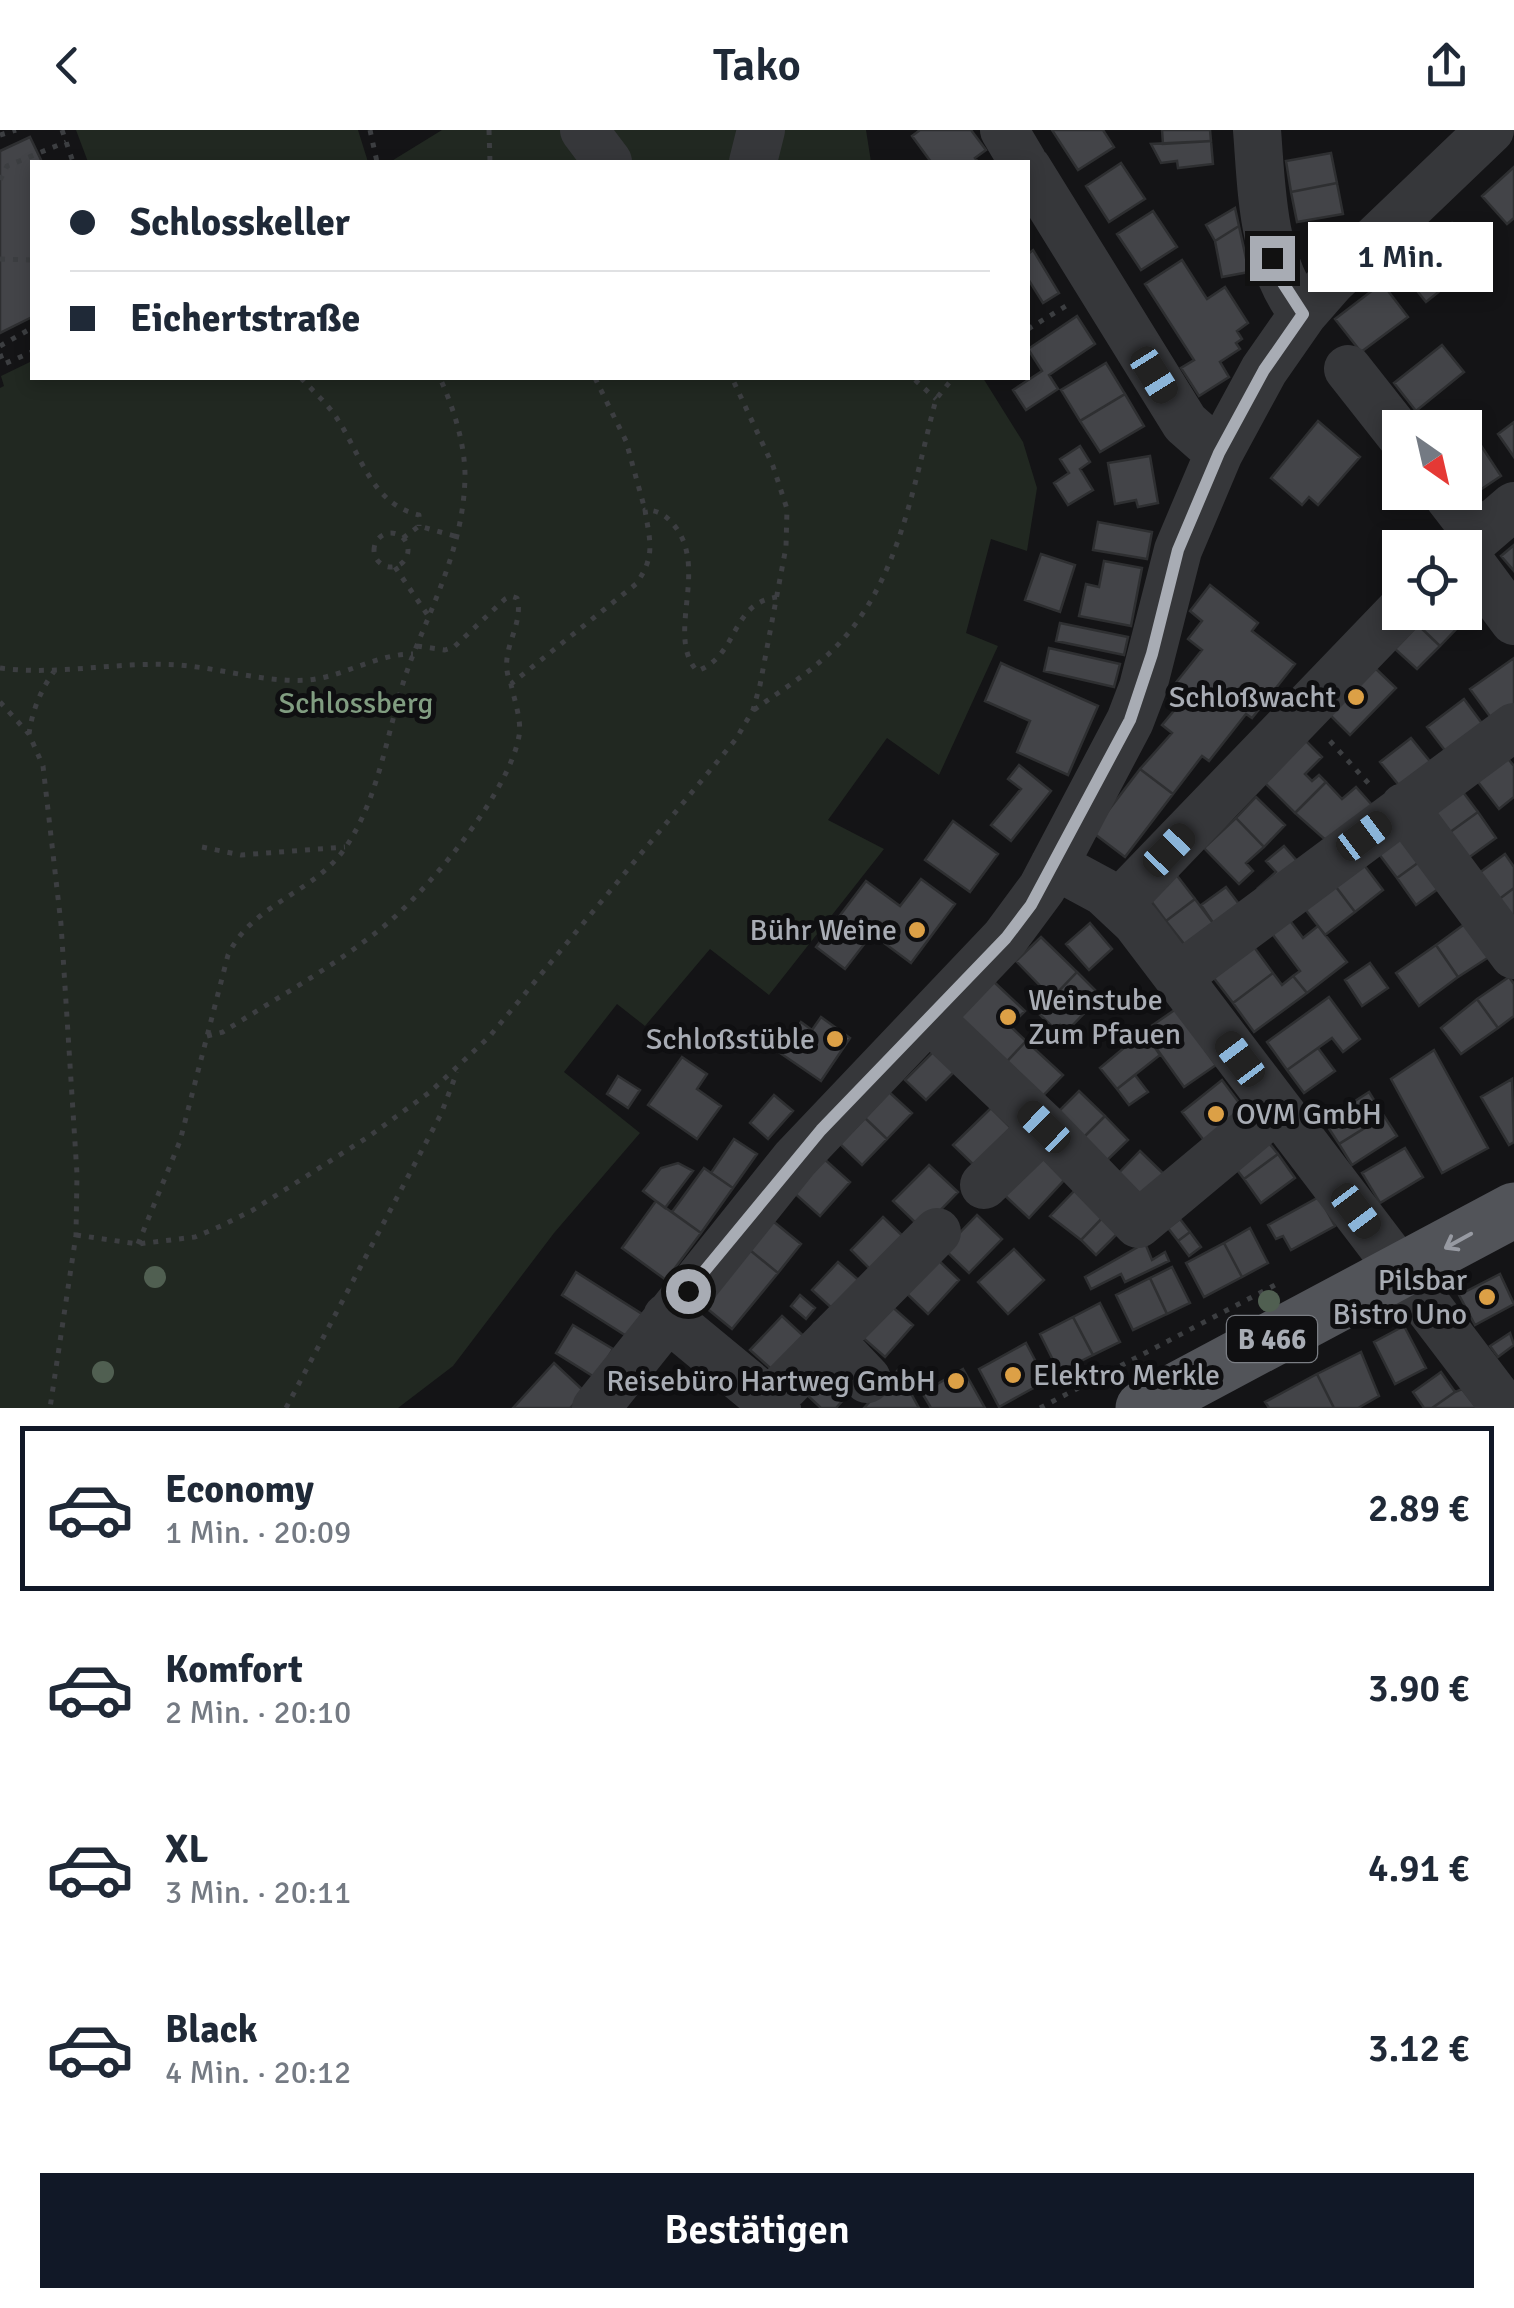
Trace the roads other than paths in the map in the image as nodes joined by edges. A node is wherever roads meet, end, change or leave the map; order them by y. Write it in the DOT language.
graph roads {
  1 [pos="584,130"];
  2 [pos="761,130"];
  3 [pos="1004,130"];
  4 [pos="1257,130"];
  5 [pos="1490,130"];
  6 [pos="606,160"];
  7 [pos="754,160"];
  8 [pos="1023,160"];
  9 [pos="1030,172"];
  10 [pos="1303,314"];
  11 [pos="1348,368"];
  12 [pos="1382,412"];
  13 [pos="1219,453"];
  14 [pos="1460,510"];
  15 [pos="1476,530"];
  16 [pos="1482,539"];
  17 [pos="1514,621"];
  18 [pos="1382,630"];
  19 [pos="1514,727"];
  20 [pos="1400,810"];
  21 [pos="1054,865"];
  22 [pos="1118,903"];
  23 [pos="1514,955"];
  24 [pos="1179,976"];
  25 [pos="915,1031"];
  26 [pos="1278,1108"];
  27 [pos="1044,1127"];
  28 [pos="984,1185"];
  29 [pos="1514,1210"];
  30 [pos="937,1232"];
  31 [pos="1402,1272"];
  32 [pos="668,1317"];
  33 [pos="830,1340"];
  34 [pos="867,1380"];
  35 [pos="773,1405"];
  36 [pos="596,1408"];
  37 [pos="1143,1408"];
  38 [pos="1505,1408"];
  1 -- 6 [label="street"];
  2 -- 7 [label="street"];
  3 -- 8 [label="street"];
  4 -- 10 [label="street"];
  5 -- 10 [label="street"];
  9 -- 13 [label="street"];
  10 -- 13 [label="street"];
  11 -- 12 [label="street"];
  13 -- 21 [label="street"];
  14 -- 15 [label="street"];
  16 -- 17 [label="street"];
  18 -- 22 [label="street"];
  19 -- 20 [label="street"];
  20 -- 23 [label="street"];
  20 -- 24 [label="street"];
  21 -- 22 [label="street"];
  21 -- 25 [label="street"];
  22 -- 24 [label="street"];
  24 -- 26 [label="street"];
  25 -- 27 [label="street"];
  25 -- 32 [label="street"];
  26 -- 27 [label="street"];
  26 -- 31 [label="street"];
  27 -- 28 [label="street"];
  29 -- 31 [label="main road, B 466, one-way"];
  30 -- 33 [label="street"];
  31 -- 37 [label="main road, B 466"];
  31 -- 38 [label="street"];
  32 -- 35 [label="street"];
  32 -- 36 [label="street"];
  33 -- 34 [label="street"];
  33 -- 35 [label="street"];
}
